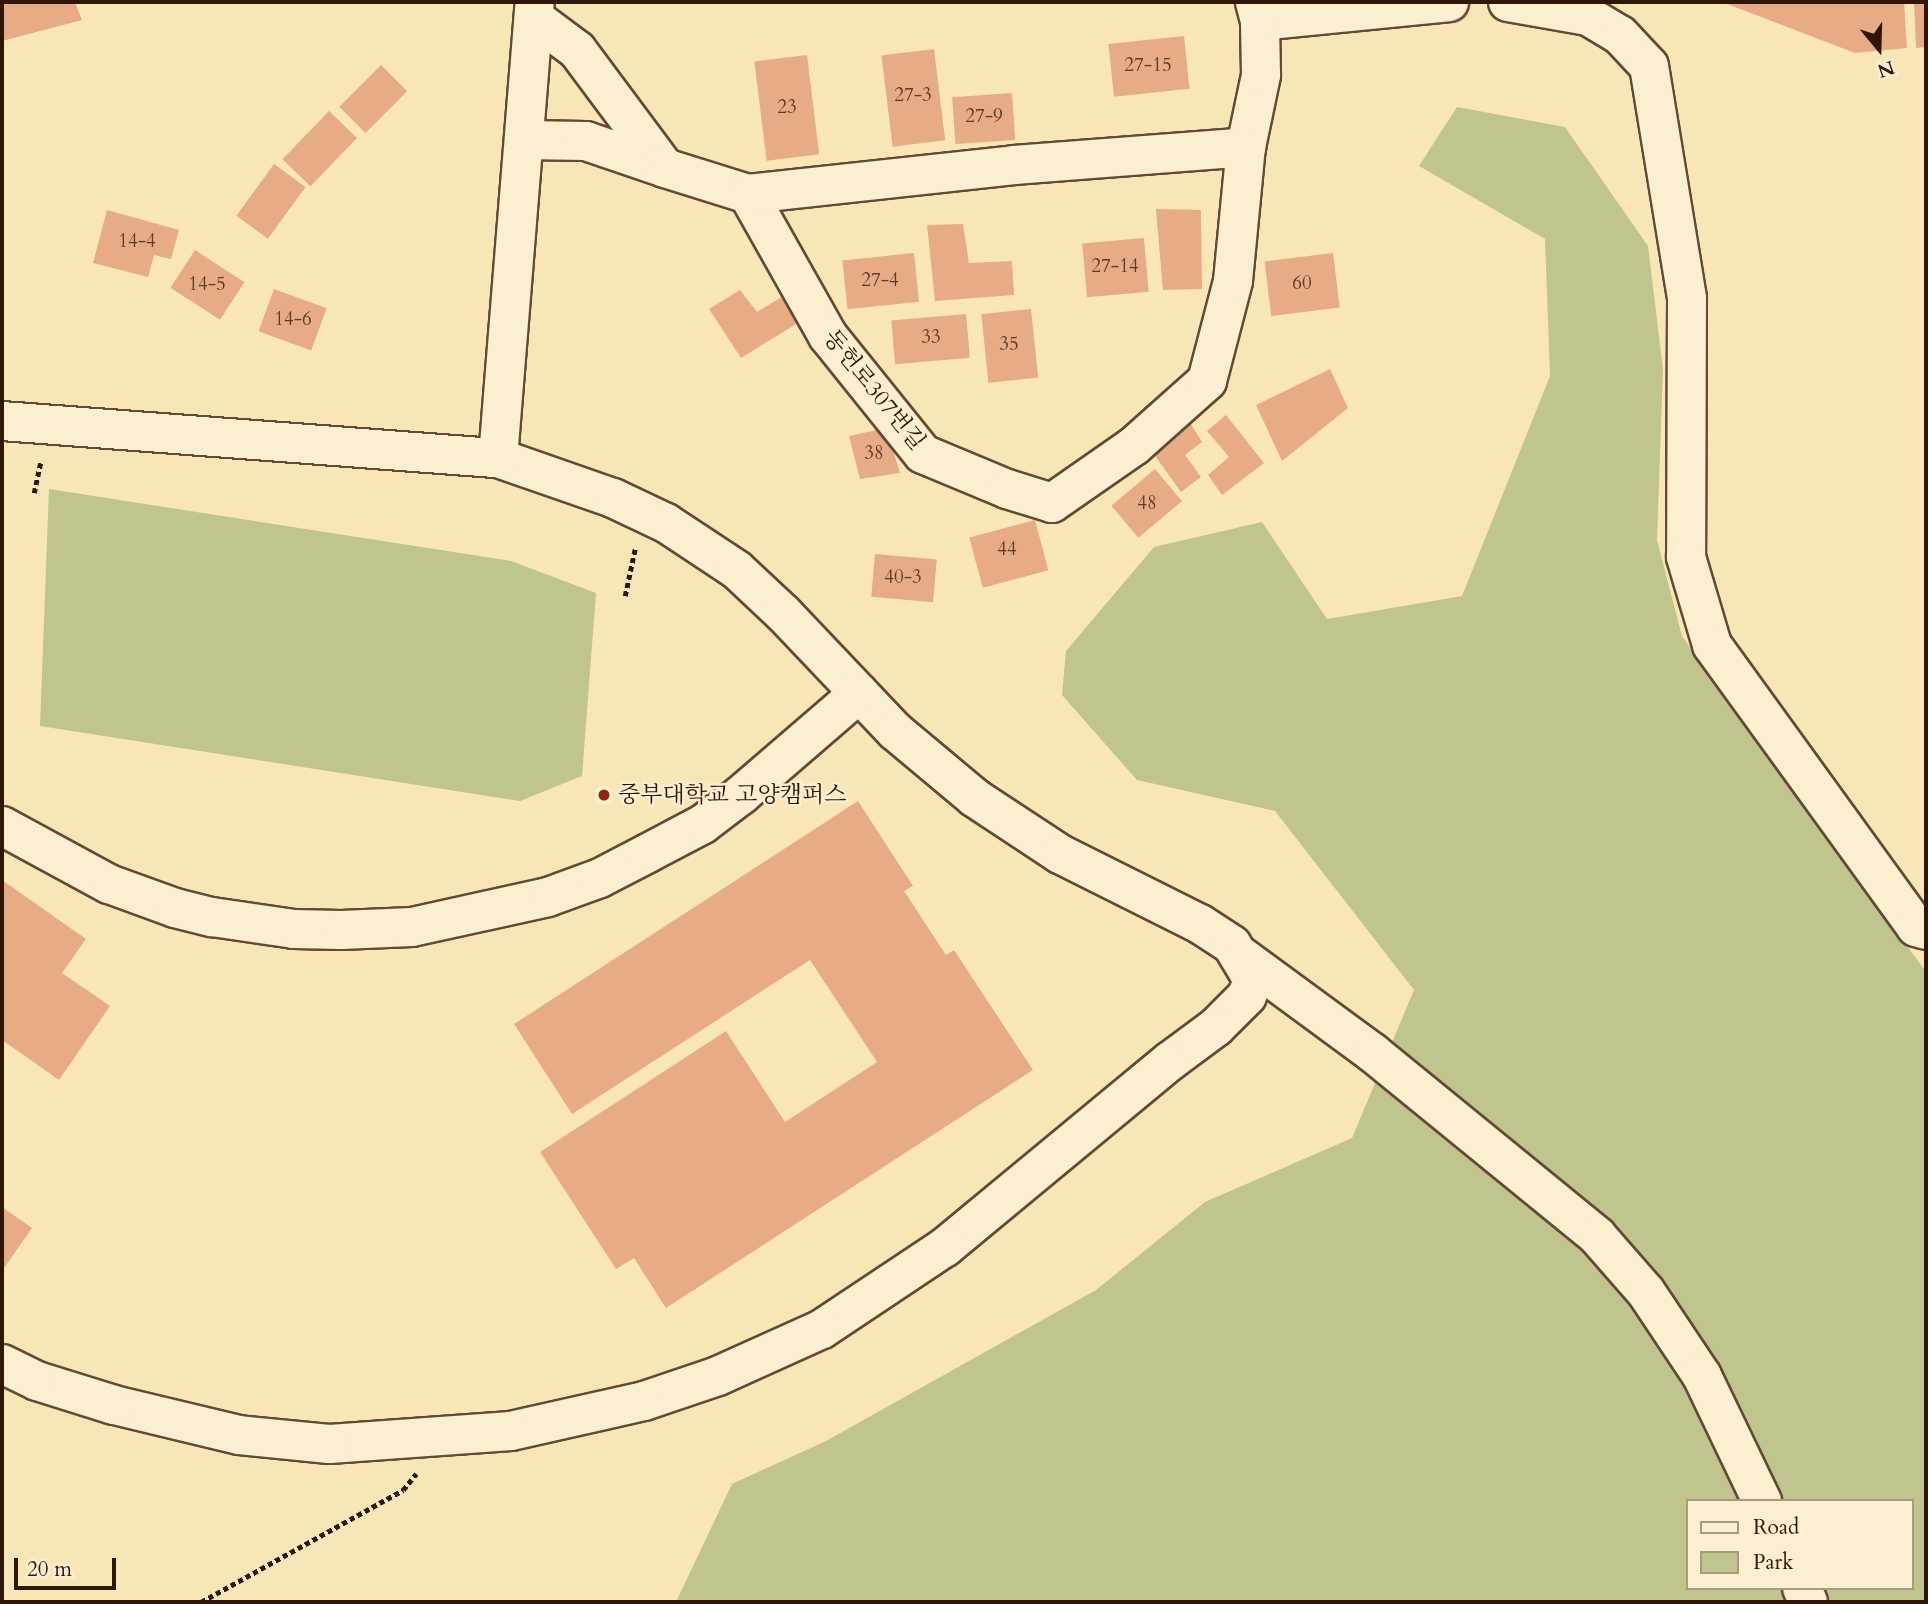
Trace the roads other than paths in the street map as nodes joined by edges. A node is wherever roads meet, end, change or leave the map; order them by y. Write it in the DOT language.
graph roads {
  1 [pos="1449,2"];
  2 [pos="1508,2"];
  3 [pos="535,10"];
  4 [pos="1257,11"];
  5 [pos="524,140"];
  6 [pos="1246,147"];
  7 [pos="665,169"];
  8 [pos="748,194"];
  9 [pos="2,421"];
  10 [pos="498,458"];
  11 [pos="859,694"];
  12 [pos="2,826"];
  13 [pos="1926,930"];
  14 [pos="1247,968"];
  15 [pos="2,1364"];
  16 [pos="1744,1499"];
  17 [pos="1761,1499"];
  1 -- 4 [label="street"];
  2 -- 13 [label="street"];
  3 -- 5 [label="street"];
  3 -- 7 [label="street"];
  4 -- 6 [label="street, 동헌로307번길"];
  5 -- 7 [label="street"];
  5 -- 10 [label="street"];
  6 -- 8 [label="street"];
  6 -- 8 [label="street, 동헌로307번길"];
  7 -- 8 [label="street"];
  9 -- 10 [label="street"];
  10 -- 11 [label="street"];
  11 -- 12 [label="street"];
  11 -- 14 [label="street"];
  14 -- 15 [label="street"];
  14 -- 16 [label="street"];
  14 -- 17 [label="street"];
}
